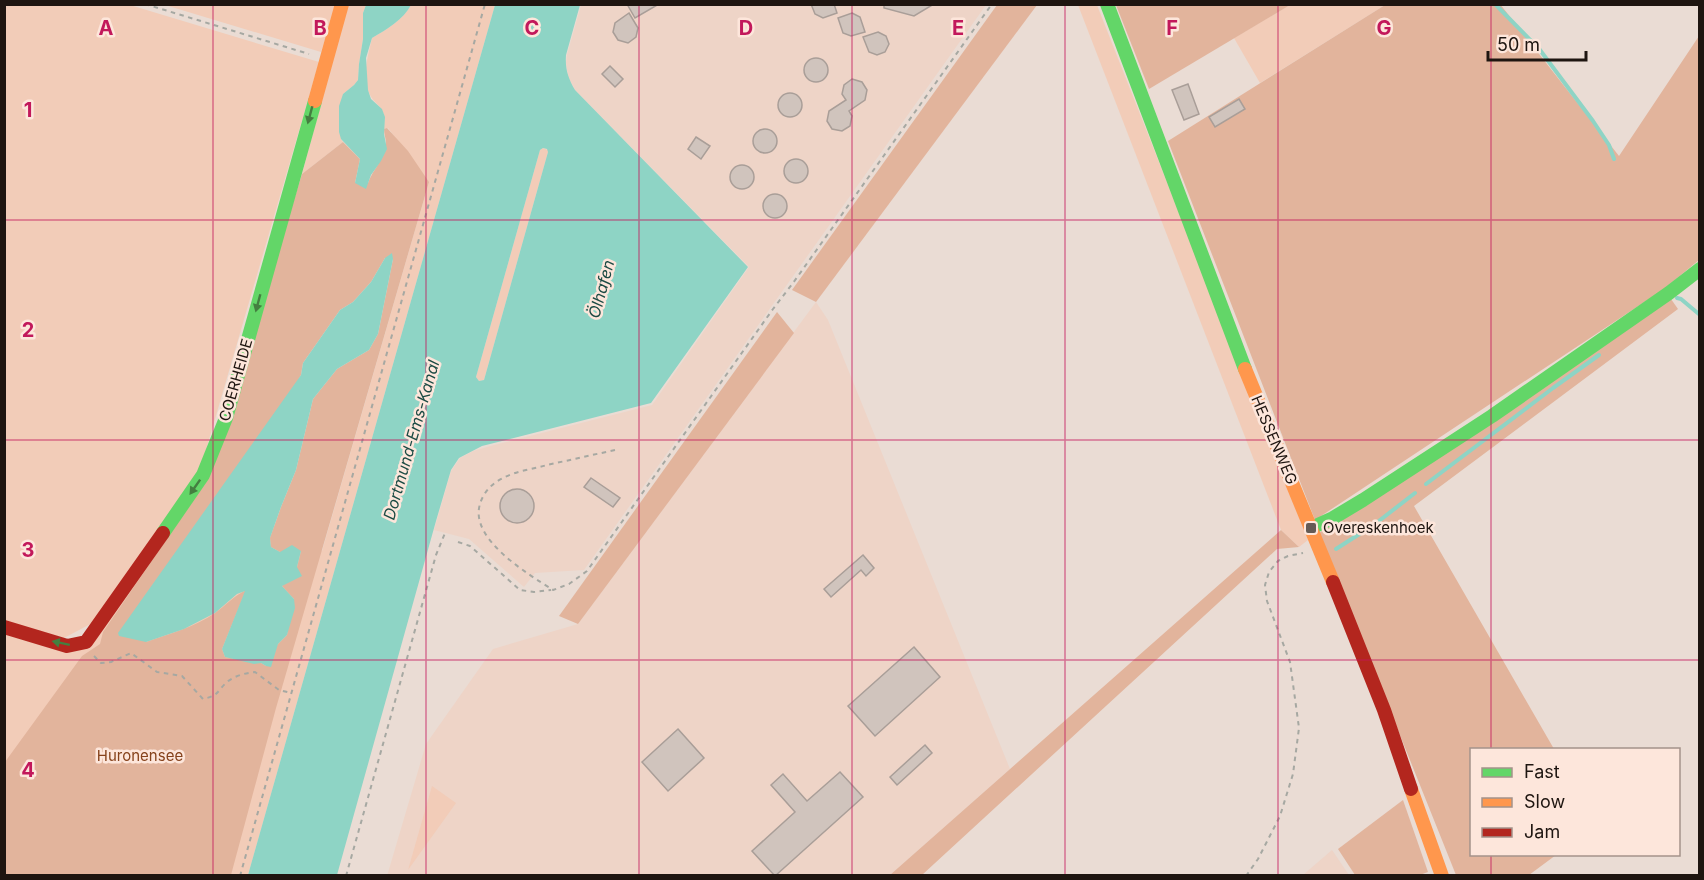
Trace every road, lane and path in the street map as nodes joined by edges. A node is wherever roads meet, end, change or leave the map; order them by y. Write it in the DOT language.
graph roads {
  1 [pos="145,4"];
  2 [pos="342,4"];
  3 [pos="485,4"];
  4 [pos="992,4"];
  5 [pos="1107,4"];
  6 [pos="326,59"];
  7 [pos="1700,269"];
  8 [pos="615,450"];
  9 [pos="1311,528"];
  10 [pos="445,533"];
  11 [pos="458,542"];
  12 [pos="1319,548"];
  13 [pos="553,590"];
  14 [pos="4,627"];
  15 [pos="86,642"];
  16 [pos="291,693"];
  17 [pos="240,876"];
  18 [pos="346,876"];
  19 [pos="1246,876"];
  20 [pos="1442,876"];
  1 -- 6 [label="path"];
  2 -- 6 [label="street, COERHEIDE"];
  3 -- 16 [label="path"];
  4 -- 13 [label="path"];
  5 -- 9 [label="street, HESSENWEG"];
  6 -- 15 [label="street, COERHEIDE, one-way"];
  7 -- 9 [label="street"];
  8 -- 13 [label="path"];
  9 -- 12 [label="street, HESSENWEG"];
  10 -- 18 [label="path"];
  11 -- 13 [label="path"];
  12 -- 19 [label="path"];
  12 -- 20 [label="street, HESSENWEG"];
  15 -- 14 [label="street, one-way"];
  15 -- 16 [label="path"];
  16 -- 17 [label="path"];
}
